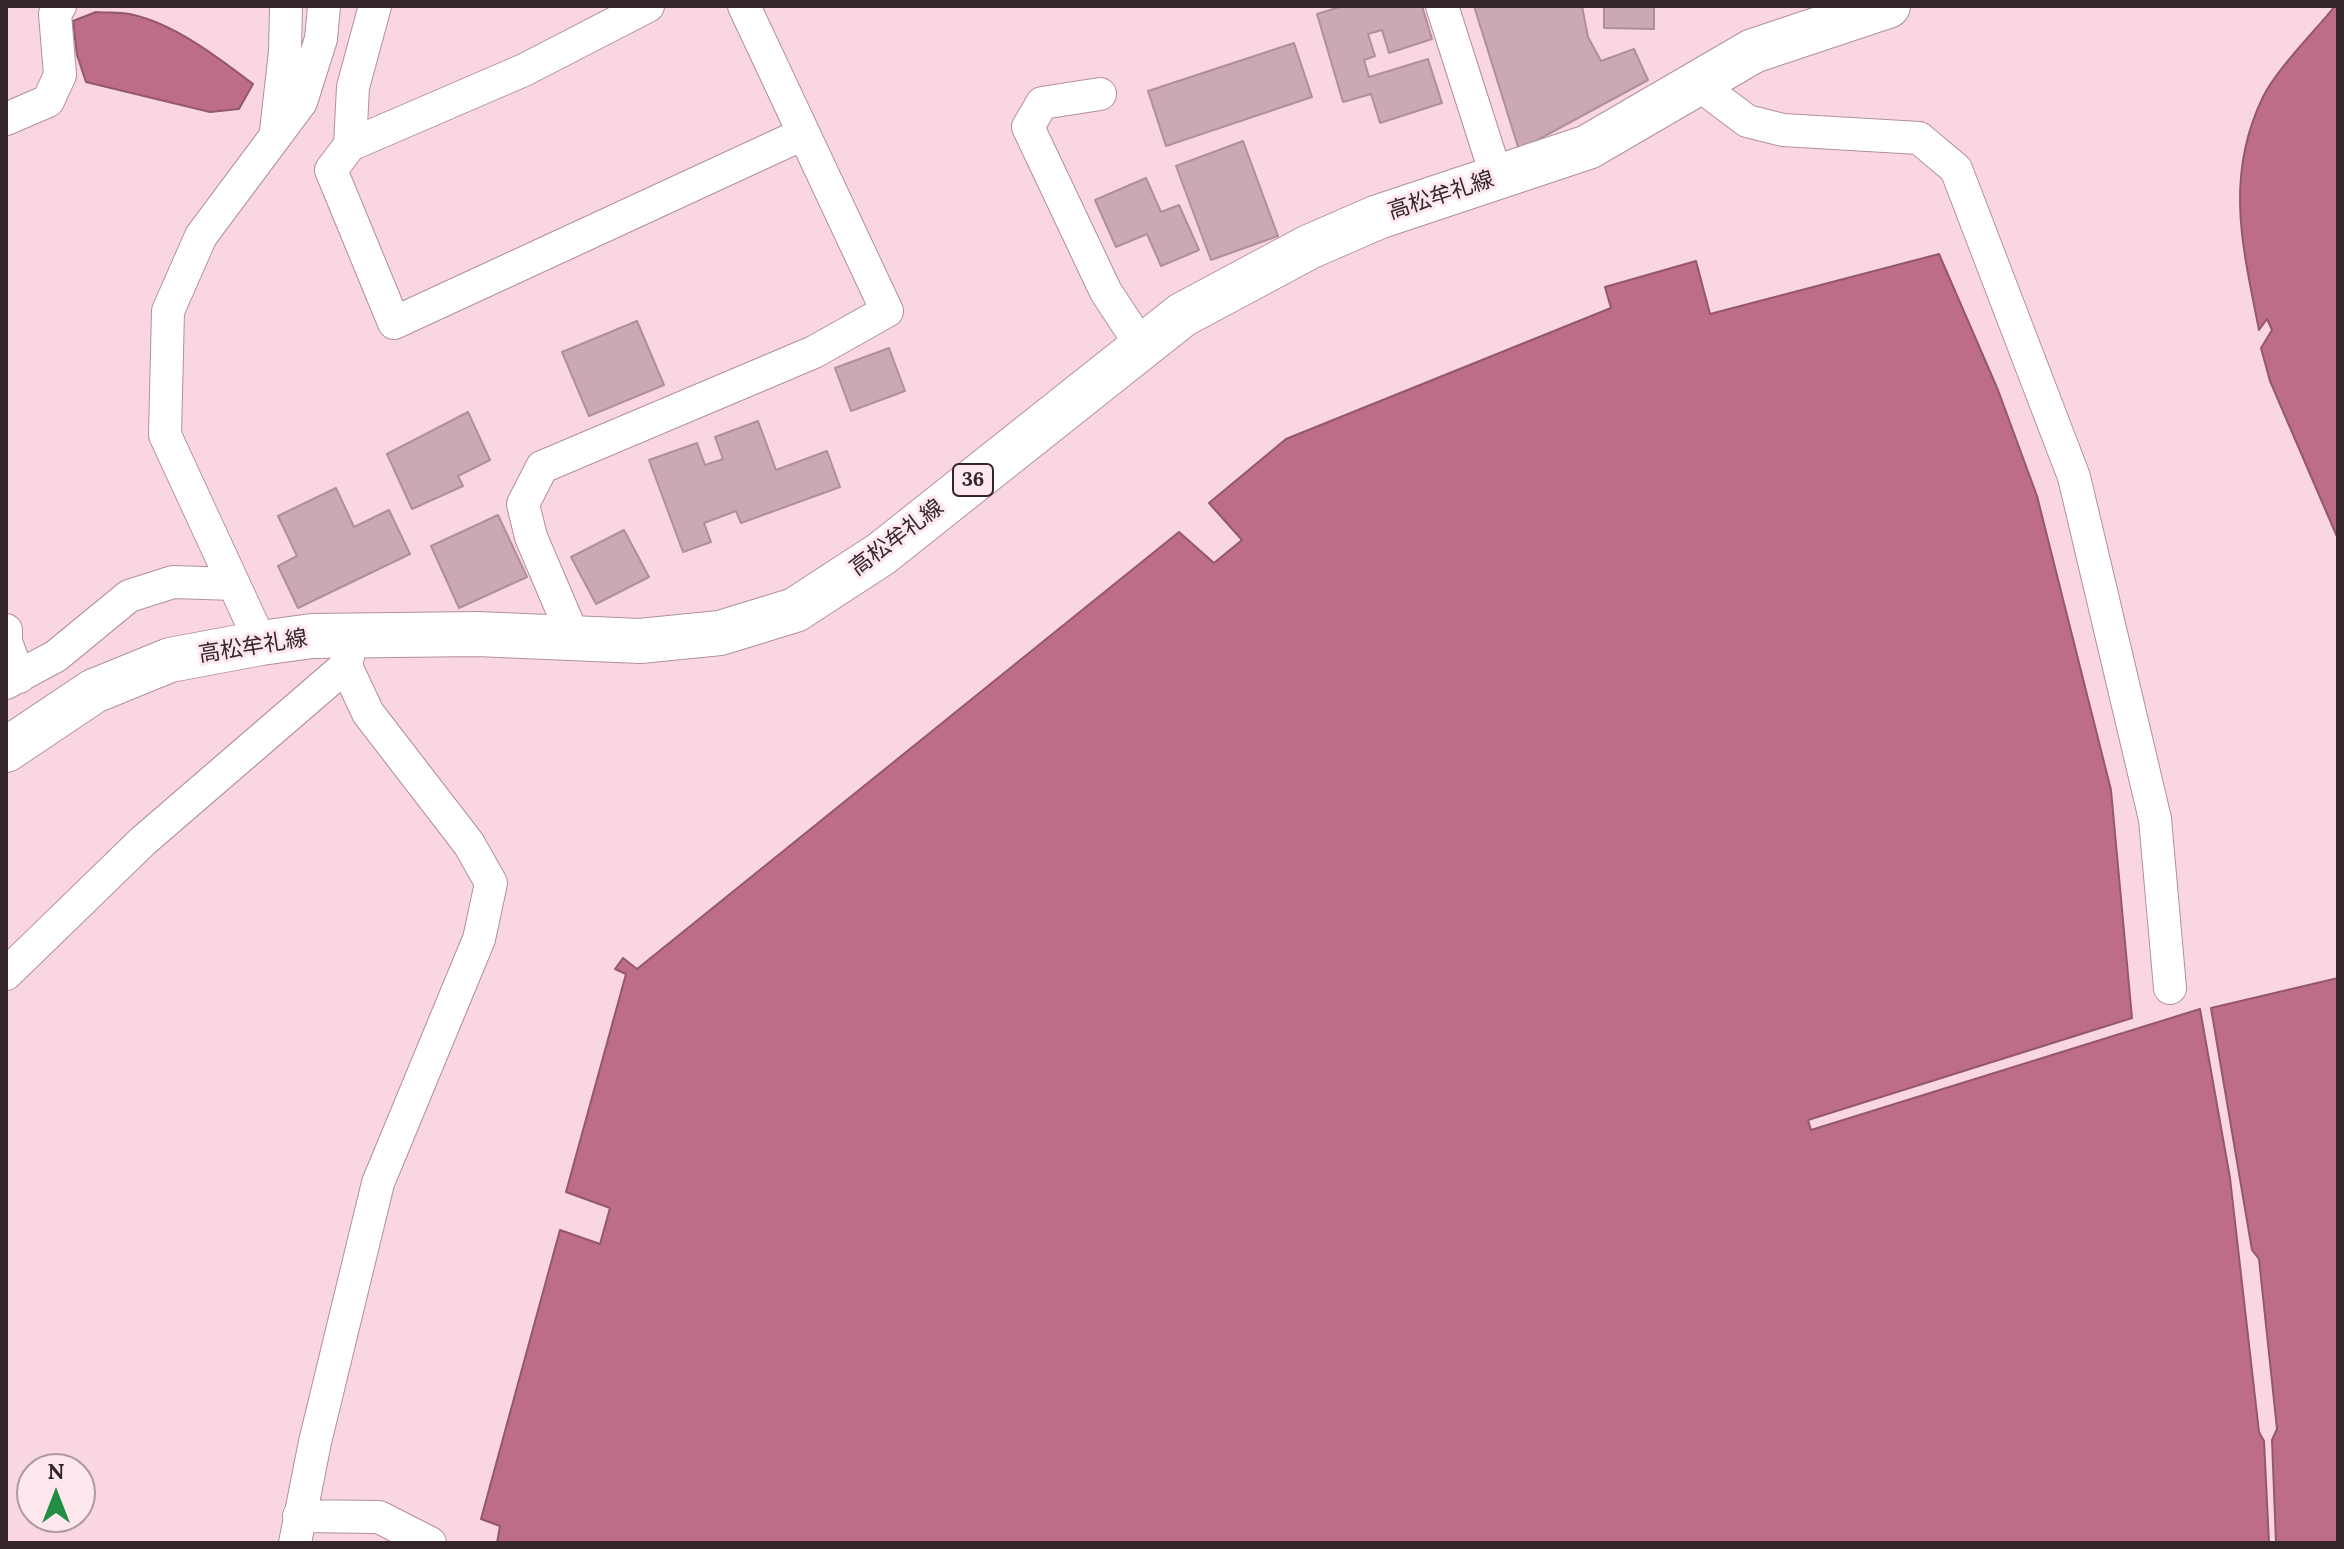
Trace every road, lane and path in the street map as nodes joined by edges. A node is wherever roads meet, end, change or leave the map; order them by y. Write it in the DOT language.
graph roads {
  1 [pos="60,6"];
  2 [pos="286,6"];
  3 [pos="324,6"];
  4 [pos="375,6"];
  5 [pos="648,6"];
  6 [pos="744,6"];
  7 [pos="1442,6"];
  8 [pos="1888,6"];
  9 [pos="1698,84"];
  10 [pos="1100,94"];
  11 [pos="6,119"];
  12 [pos="803,134"];
  13 [pos="276,135"];
  14 [pos="350,145"];
  15 [pos="1497,178"];
  16 [pos="1141,345"];
  17 [pos="234,584"];
  18 [pos="6,630"];
  19 [pos="574,638"];
  20 [pos="261,643"];
  21 [pos="349,651"];
  22 [pos="13,680"];
  23 [pos="6,750"];
  24 [pos="6,974"];
  25 [pos="2170,988"];
  26 [pos="297,1530"];
  27 [pos="430,1543"];
  1 -- 11 [label="street"];
  2 -- 13 [label="street"];
  3 -- 13 [label="street"];
  4 -- 14 [label="street"];
  5 -- 14 [label="street"];
  6 -- 12 [label="street"];
  7 -- 15 [label="street"];
  8 -- 9 [label="main road, 高松牟礼線 / 36"];
  9 -- 15 [label="main road, 高松牟礼線 / 36"];
  9 -- 25 [label="street"];
  10 -- 16 [label="street"];
  12 -- 14 [label="street"];
  12 -- 19 [label="street"];
  13 -- 17 [label="street"];
  15 -- 16 [label="main road, 高松牟礼線 / 36"];
  16 -- 19 [label="main road, 高松牟礼線 / 36"];
  17 -- 20 [label="street"];
  17 -- 22 [label="street"];
  18 -- 22 [label="street"];
  19 -- 21 [label="main road, 高松牟礼線 / 36"];
  20 -- 21 [label="main road, 高松牟礼線 / 36"];
  20 -- 23 [label="main road, 高松牟礼線 / 36"];
  21 -- 24 [label="street"];
  21 -- 26 [label="street"];
  26 -- 27 [label="street"];
}
